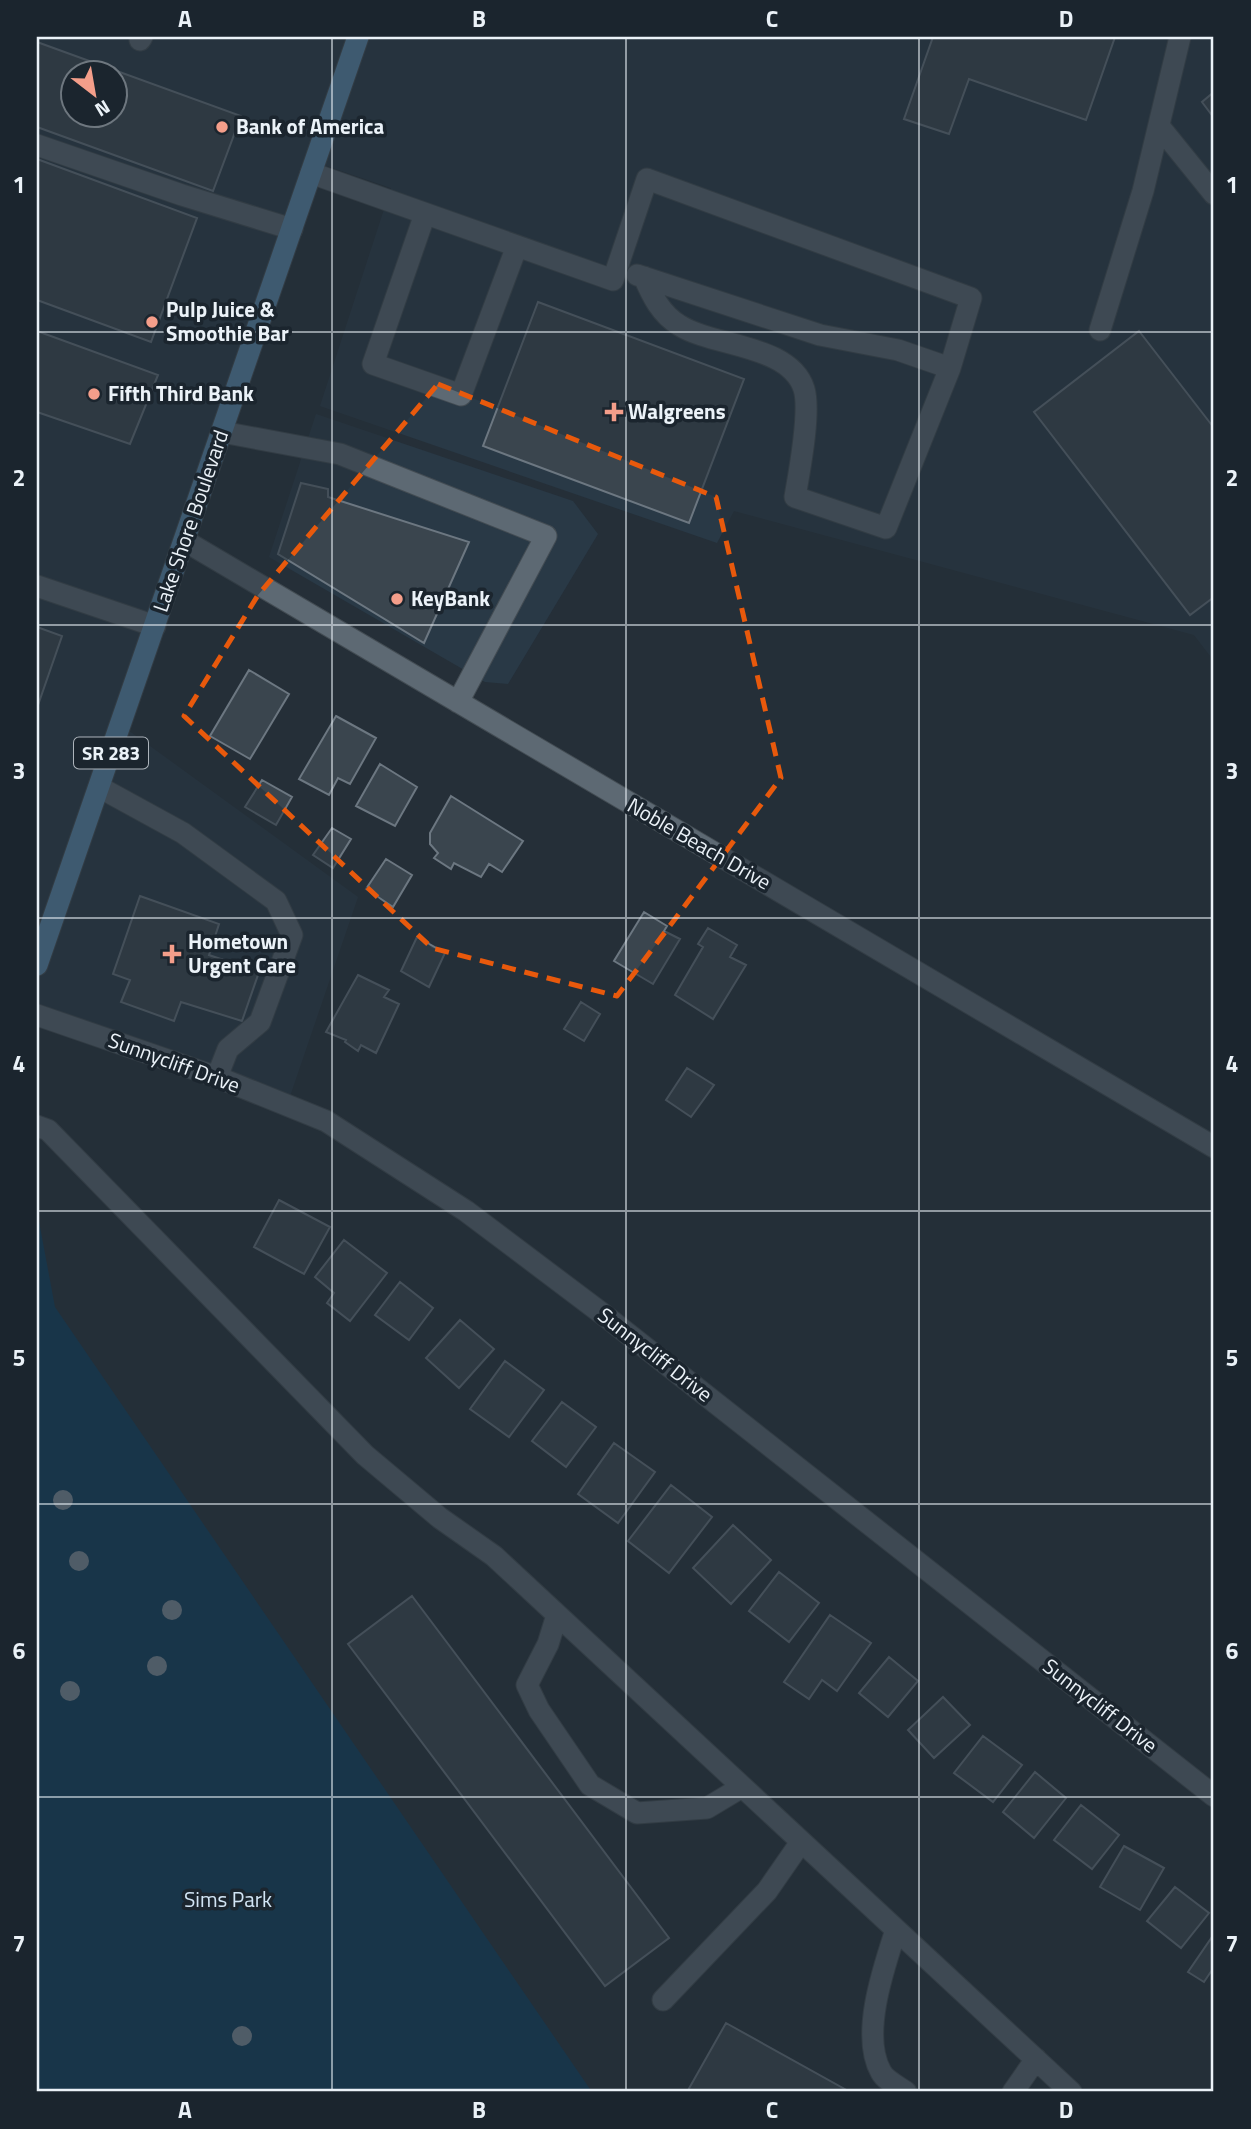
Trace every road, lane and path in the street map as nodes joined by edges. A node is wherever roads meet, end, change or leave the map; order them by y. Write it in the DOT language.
graph roads {
  1 [pos="358,37"];
  2 [pos="1180,37"];
  3 [pos="1159,125"];
  4 [pos="37,145"];
  5 [pos="311,173"];
  6 [pos="1214,194"];
  7 [pos="425,214"];
  8 [pos="292,229"];
  9 [pos="517,246"];
  10 [pos="617,268"];
  11 [pos="644,277"];
  12 [pos="1100,330"];
  13 [pos="950,368"];
  14 [pos="222,432"];
  15 [pos="185,541"];
  16 [pos="37,586"];
  17 [pos="155,626"];
  18 [pos="458,702"];
  19 [pos="99,787"];
  20 [pos="37,965"];
  21 [pos="37,1015"];
  22 [pos="216,1077"];
  23 [pos="37,1126"];
  24 [pos="1214,1147"];
  25 [pos="557,1615"];
  26 [pos="742,1787"];
  27 [pos="1214,1796"];
  28 [pos="801,1842"];
  29 [pos="896,1930"];
  30 [pos="663,2000"];
  31 [pos="1036,2059"];
  32 [pos="906,2092"];
  33 [pos="1013,2092"];
  34 [pos="1071,2092"];
  1 -- 5 [label="main road, Lake Shore Boulevard / SR 283"];
  2 -- 3 [label="street"];
  3 -- 6 [label="street"];
  3 -- 12 [label="street"];
  4 -- 8 [label="street"];
  5 -- 7 [label="street"];
  5 -- 8 [label="main road, Lake Shore Boulevard / SR 283"];
  7 -- 9 [label="street"];
  7 -- 9 [label="street"];
  8 -- 14 [label="main road, Lake Shore Boulevard / SR 283"];
  9 -- 10 [label="street"];
  10 -- 11 [label="street"];
  10 -- 13 [label="street"];
  11 -- 13 [label="street"];
  11 -- 13 [label="street"];
  14 -- 15 [label="main road, Lake Shore Boulevard / SR 283"];
  14 -- 18 [label="street"];
  15 -- 17 [label="main road, Lake Shore Boulevard / SR 283"];
  15 -- 18 [label="street, Noble Beach Drive"];
  16 -- 17 [label="street"];
  17 -- 19 [label="main road, Lake Shore Boulevard / SR 283"];
  18 -- 24 [label="street, Noble Beach Drive"];
  19 -- 20 [label="main road, Lake Shore Boulevard / SR 283"];
  19 -- 22 [label="street"];
  21 -- 22 [label="street, Sunnycliff Drive"];
  22 -- 27 [label="street, Sunnycliff Drive"];
  23 -- 25 [label="street"];
  25 -- 26 [label="street"];
  25 -- 26 [label="street"];
  26 -- 28 [label="street"];
  28 -- 29 [label="street"];
  28 -- 30 [label="street"];
  29 -- 31 [label="street"];
  29 -- 32 [label="street"];
  31 -- 33 [label="street"];
  31 -- 34 [label="street"];
}
